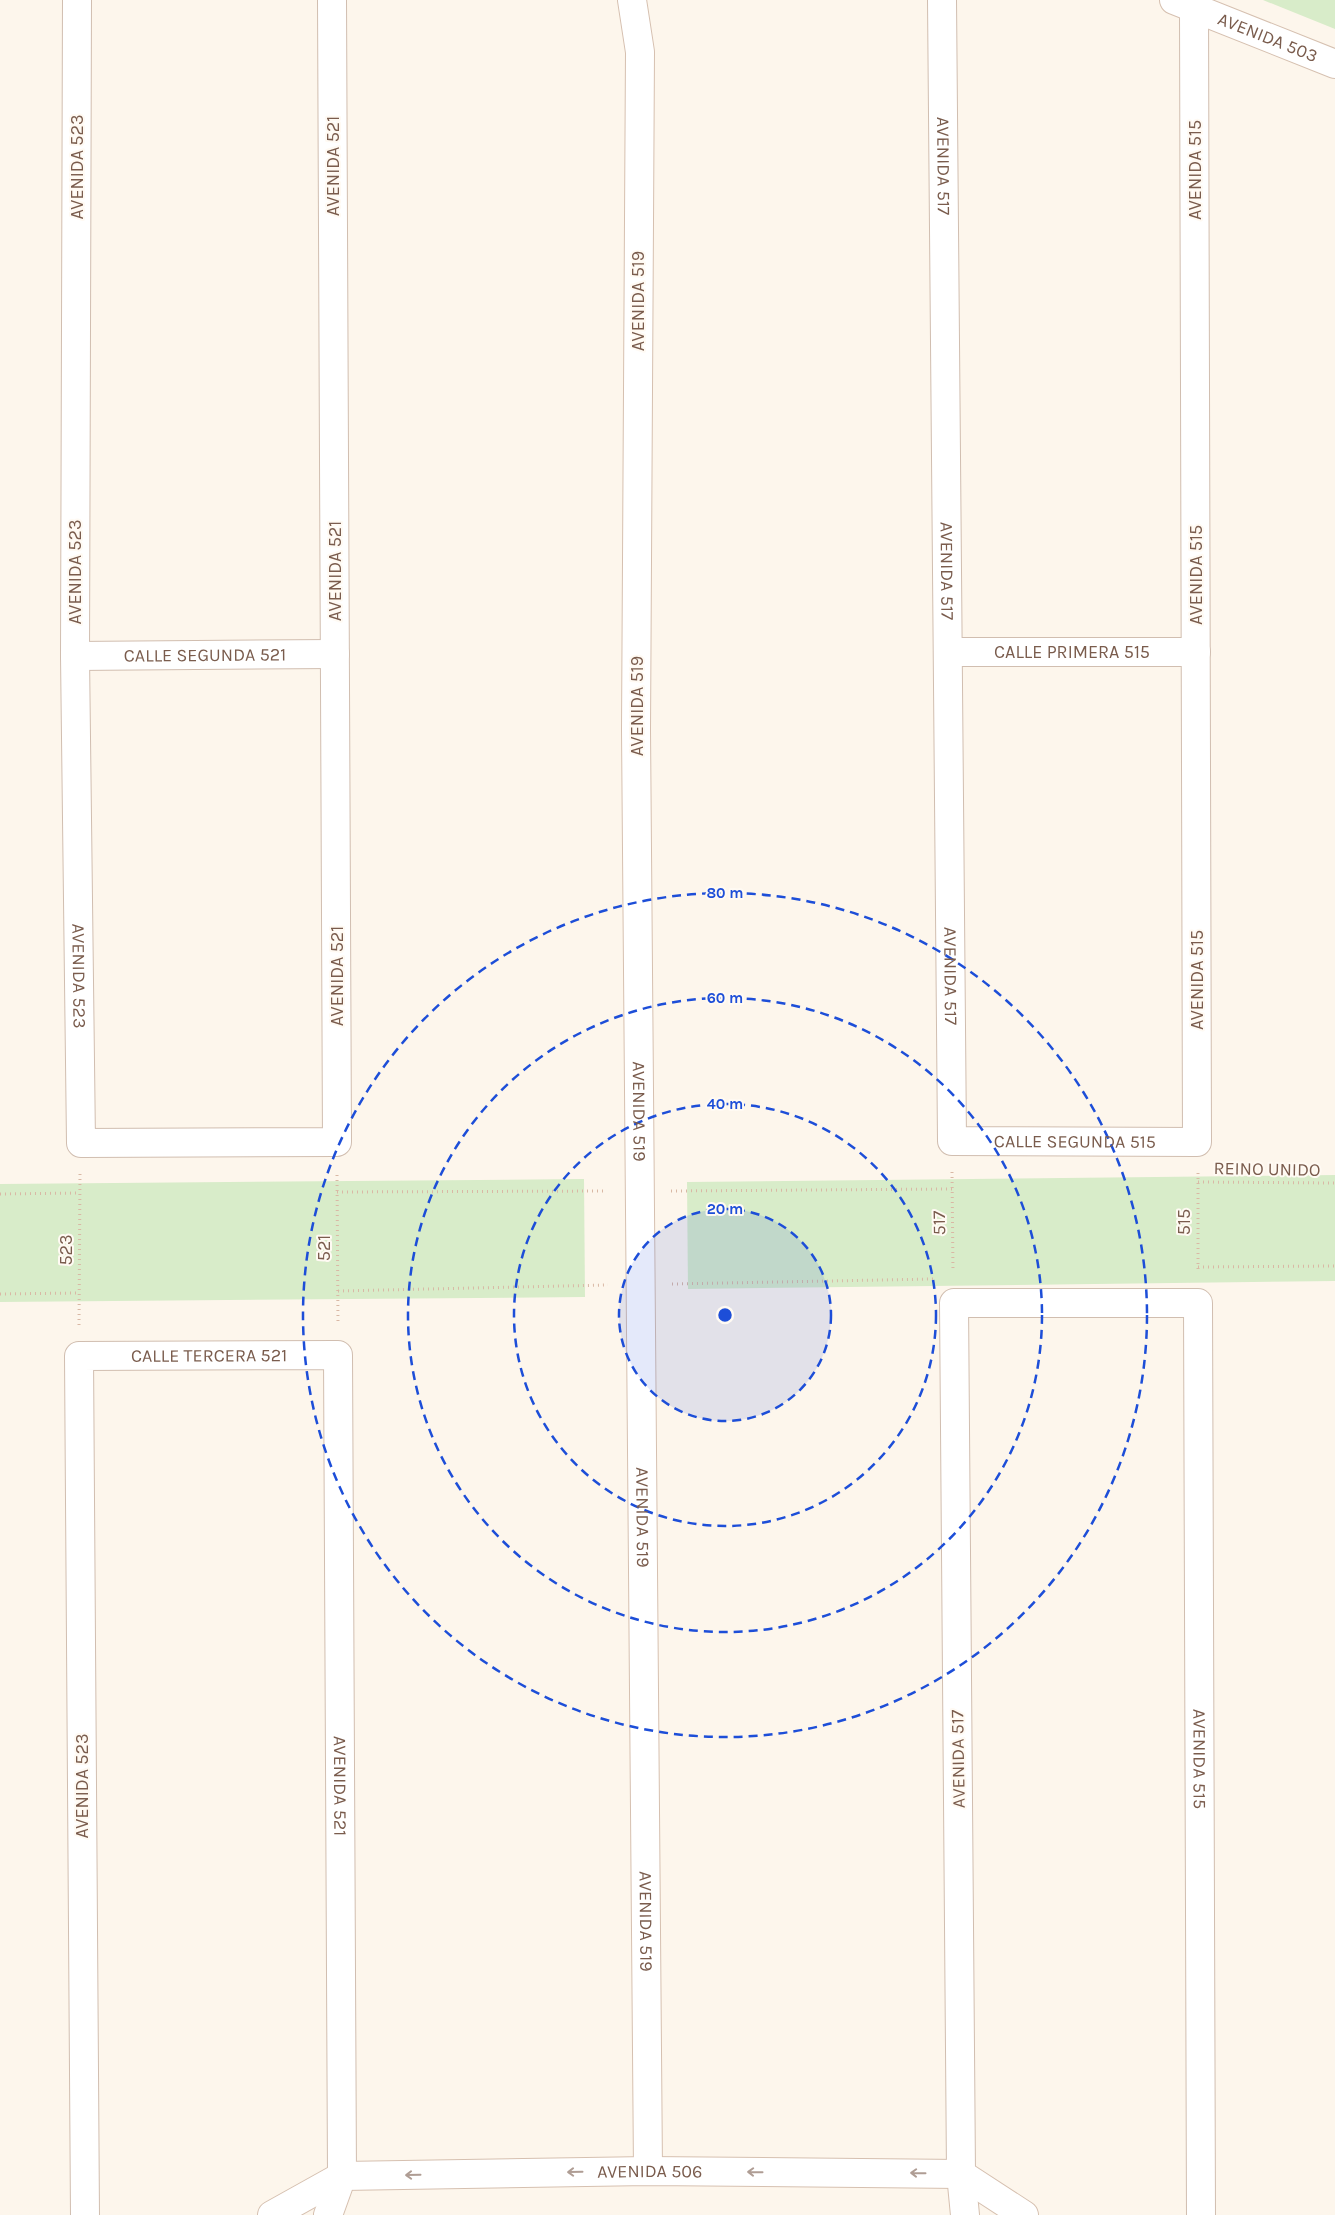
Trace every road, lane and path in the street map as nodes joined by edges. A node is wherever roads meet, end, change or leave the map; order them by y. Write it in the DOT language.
graph roads {
  1 [pos="77,0"];
  2 [pos="332,0"];
  3 [pos="632,0"];
  4 [pos="653,0"];
  5 [pos="942,0"];
  6 [pos="1184,4"];
  7 [pos="640,52"];
  8 [pos="1335,64"];
  9 [pos="948,652"];
  10 [pos="1196,652"];
  11 [pos="335,654"];
  12 [pos="75,656"];
  13 [pos="952,1141"];
  14 [pos="337,1142"];
  15 [pos="1197,1142"];
  16 [pos="81,1143"];
  17 [pos="1198,1182"];
  18 [pos="1335,1183"];
  19 [pos="80,1193"];
  20 [pos="0,1194"];
  21 [pos="1335,1266"];
  22 [pos="1198,1267"];
  23 [pos="79,1293"];
  24 [pos="0,1294"];
  25 [pos="1198,1303"];
  26 [pos="954,1304"];
  27 [pos="338,1355"];
  28 [pos="79,1356"];
  29 [pos="648,2171"];
  30 [pos="961,2174"];
  31 [pos="342,2176"];
  32 [pos="84,2215"];
  33 [pos="272,2215"];
  34 [pos="328,2215"];
  35 [pos="965,2215"];
  36 [pos="1024,2215"];
  37 [pos="1201,2215"];
  1 -- 12 [label="street, AVENIDA 523"];
  2 -- 11 [label="street, AVENIDA 521"];
  3 -- 7 [label="street, AVENIDA 519"];
  4 -- 7 [label="street, AVENIDA 519"];
  5 -- 9 [label="street, AVENIDA 517"];
  6 -- 8 [label="street, AVENIDA 503"];
  6 -- 10 [label="street, AVENIDA 515"];
  7 -- 29 [label="street, AVENIDA 519"];
  9 -- 10 [label="street, CALLE PRIMERA 515"];
  9 -- 13 [label="street, AVENIDA 517"];
  10 -- 15 [label="street, AVENIDA 515"];
  11 -- 12 [label="street, CALLE SEGUNDA 521"];
  11 -- 14 [label="street, AVENIDA 521"];
  12 -- 16 [label="street, AVENIDA 523"];
  13 -- 15 [label="street, CALLE SEGUNDA 515"];
  13 -- 26 [label="path, 517"];
  14 -- 16 [label="street"];
  14 -- 27 [label="path, 521"];
  15 -- 17 [label="path, 515"];
  16 -- 19 [label="path, 523"];
  17 -- 18 [label="path, REINO UNIDO"];
  17 -- 22 [label="path, 515"];
  19 -- 20 [label="path"];
  19 -- 23 [label="path, 523"];
  21 -- 22 [label="path"];
  22 -- 25 [label="path, 515"];
  23 -- 24 [label="path"];
  23 -- 28 [label="path, 523"];
  25 -- 26 [label="street"];
  25 -- 37 [label="street, AVENIDA 515"];
  26 -- 30 [label="street, AVENIDA 517"];
  27 -- 28 [label="street, CALLE TERCERA 521"];
  27 -- 31 [label="street, AVENIDA 521"];
  28 -- 32 [label="street, AVENIDA 523"];
  30 -- 29 [label="street, AVENIDA 506, one-way"];
  29 -- 31 [label="street, AVENIDA 506, one-way"];
  30 -- 35 [label="street, AVENIDA 517"];
  30 -- 36 [label="street"];
  31 -- 33 [label="street, AVENIDA 506"];
  31 -- 34 [label="street, AVENIDA 521"];
}
